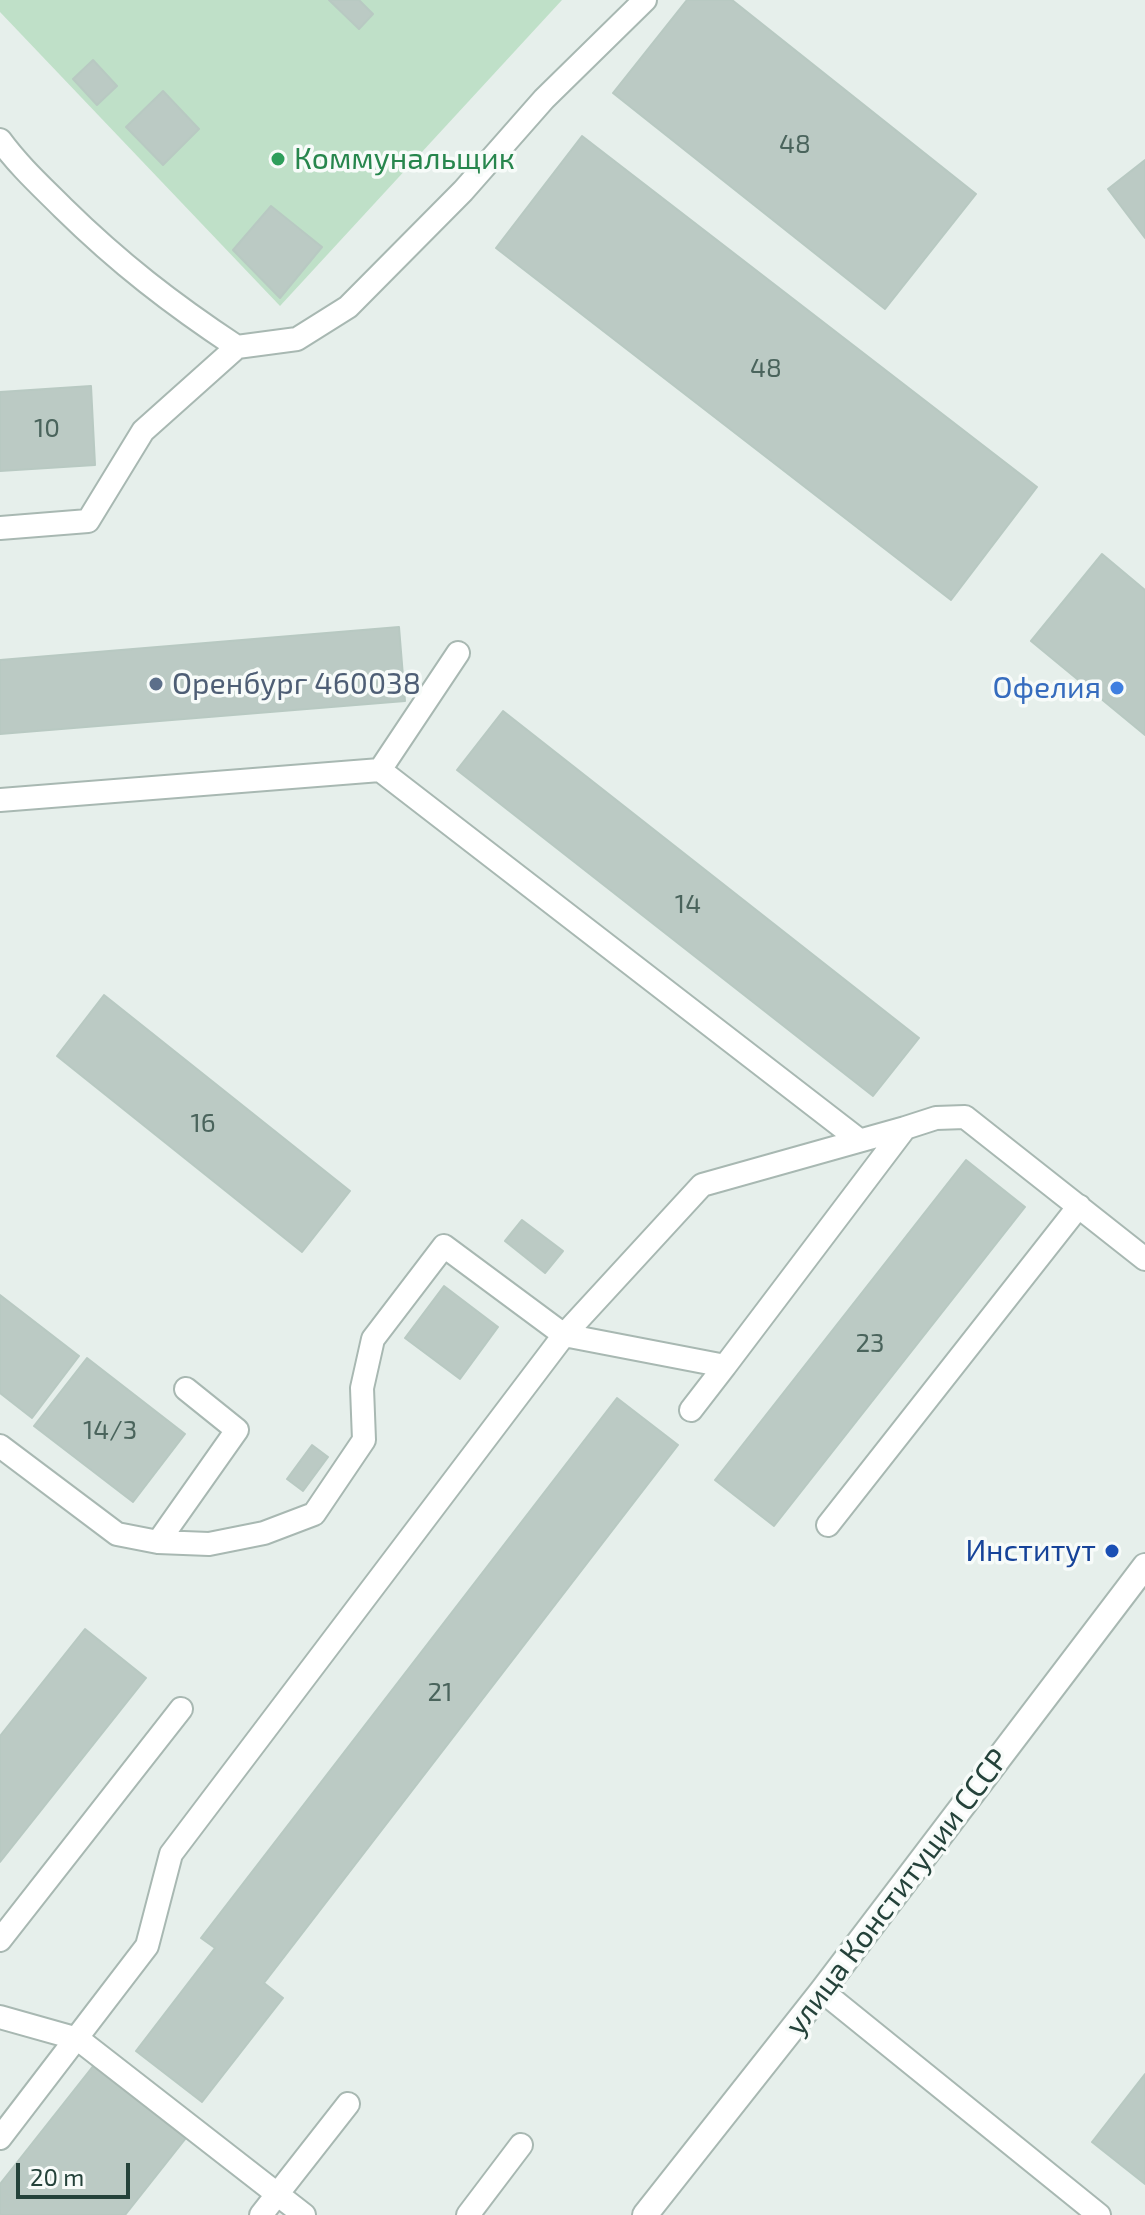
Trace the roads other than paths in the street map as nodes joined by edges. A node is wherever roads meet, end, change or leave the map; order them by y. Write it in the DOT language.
graph roads {
  1 [pos="645,0"];
  2 [pos="0,140"];
  3 [pos="237,347"];
  4 [pos="0,528"];
  5 [pos="458,653"];
  6 [pos="380,770"];
  7 [pos="0,800"];
  8 [pos="905,1128"];
  9 [pos="859,1140"];
  10 [pos="1079,1206"];
  11 [pos="1145,1259"];
  12 [pos="564,1335"];
  13 [pos="725,1366"];
  14 [pos="186,1389"];
  15 [pos="691,1410"];
  16 [pos="0,1446"];
  17 [pos="828,1525"];
  18 [pos="158,1542"];
  19 [pos="1145,1566"];
  20 [pos="181,1709"];
  21 [pos="0,1940"];
  22 [pos="822,1991"];
  23 [pos="0,2017"];
  24 [pos="78,2039"];
  25 [pos="348,2104"];
  26 [pos="0,2138"];
  27 [pos="521,2145"];
  28 [pos="278,2194"];
  29 [pos="261,2215"];
  30 [pos="304,2215"];
  31 [pos="468,2215"];
  32 [pos="645,2215"];
  33 [pos="1099,2215"];
  1 -- 3 [label="lane"];
  2 -- 3 [label="lane"];
  3 -- 4 [label="lane"];
  5 -- 6 [label="lane"];
  6 -- 7 [label="lane"];
  6 -- 9 [label="lane"];
  8 -- 9 [label="lane"];
  8 -- 10 [label="lane"];
  8 -- 13 [label="lane"];
  9 -- 12 [label="lane"];
  10 -- 11 [label="lane"];
  10 -- 17 [label="lane"];
  12 -- 13 [label="lane"];
  12 -- 18 [label="lane"];
  12 -- 24 [label="lane"];
  13 -- 15 [label="lane"];
  14 -- 18 [label="lane"];
  16 -- 18 [label="lane"];
  19 -- 22 [label="street, улица Конституции СССР"];
  20 -- 21 [label="lane"];
  22 -- 32 [label="street, улица Конституции СССР"];
  22 -- 33 [label="lane"];
  23 -- 24 [label="lane"];
  24 -- 26 [label="lane"];
  24 -- 28 [label="lane"];
  25 -- 28 [label="lane"];
  27 -- 31 [label="lane"];
  28 -- 29 [label="lane"];
  28 -- 30 [label="lane"];
}
